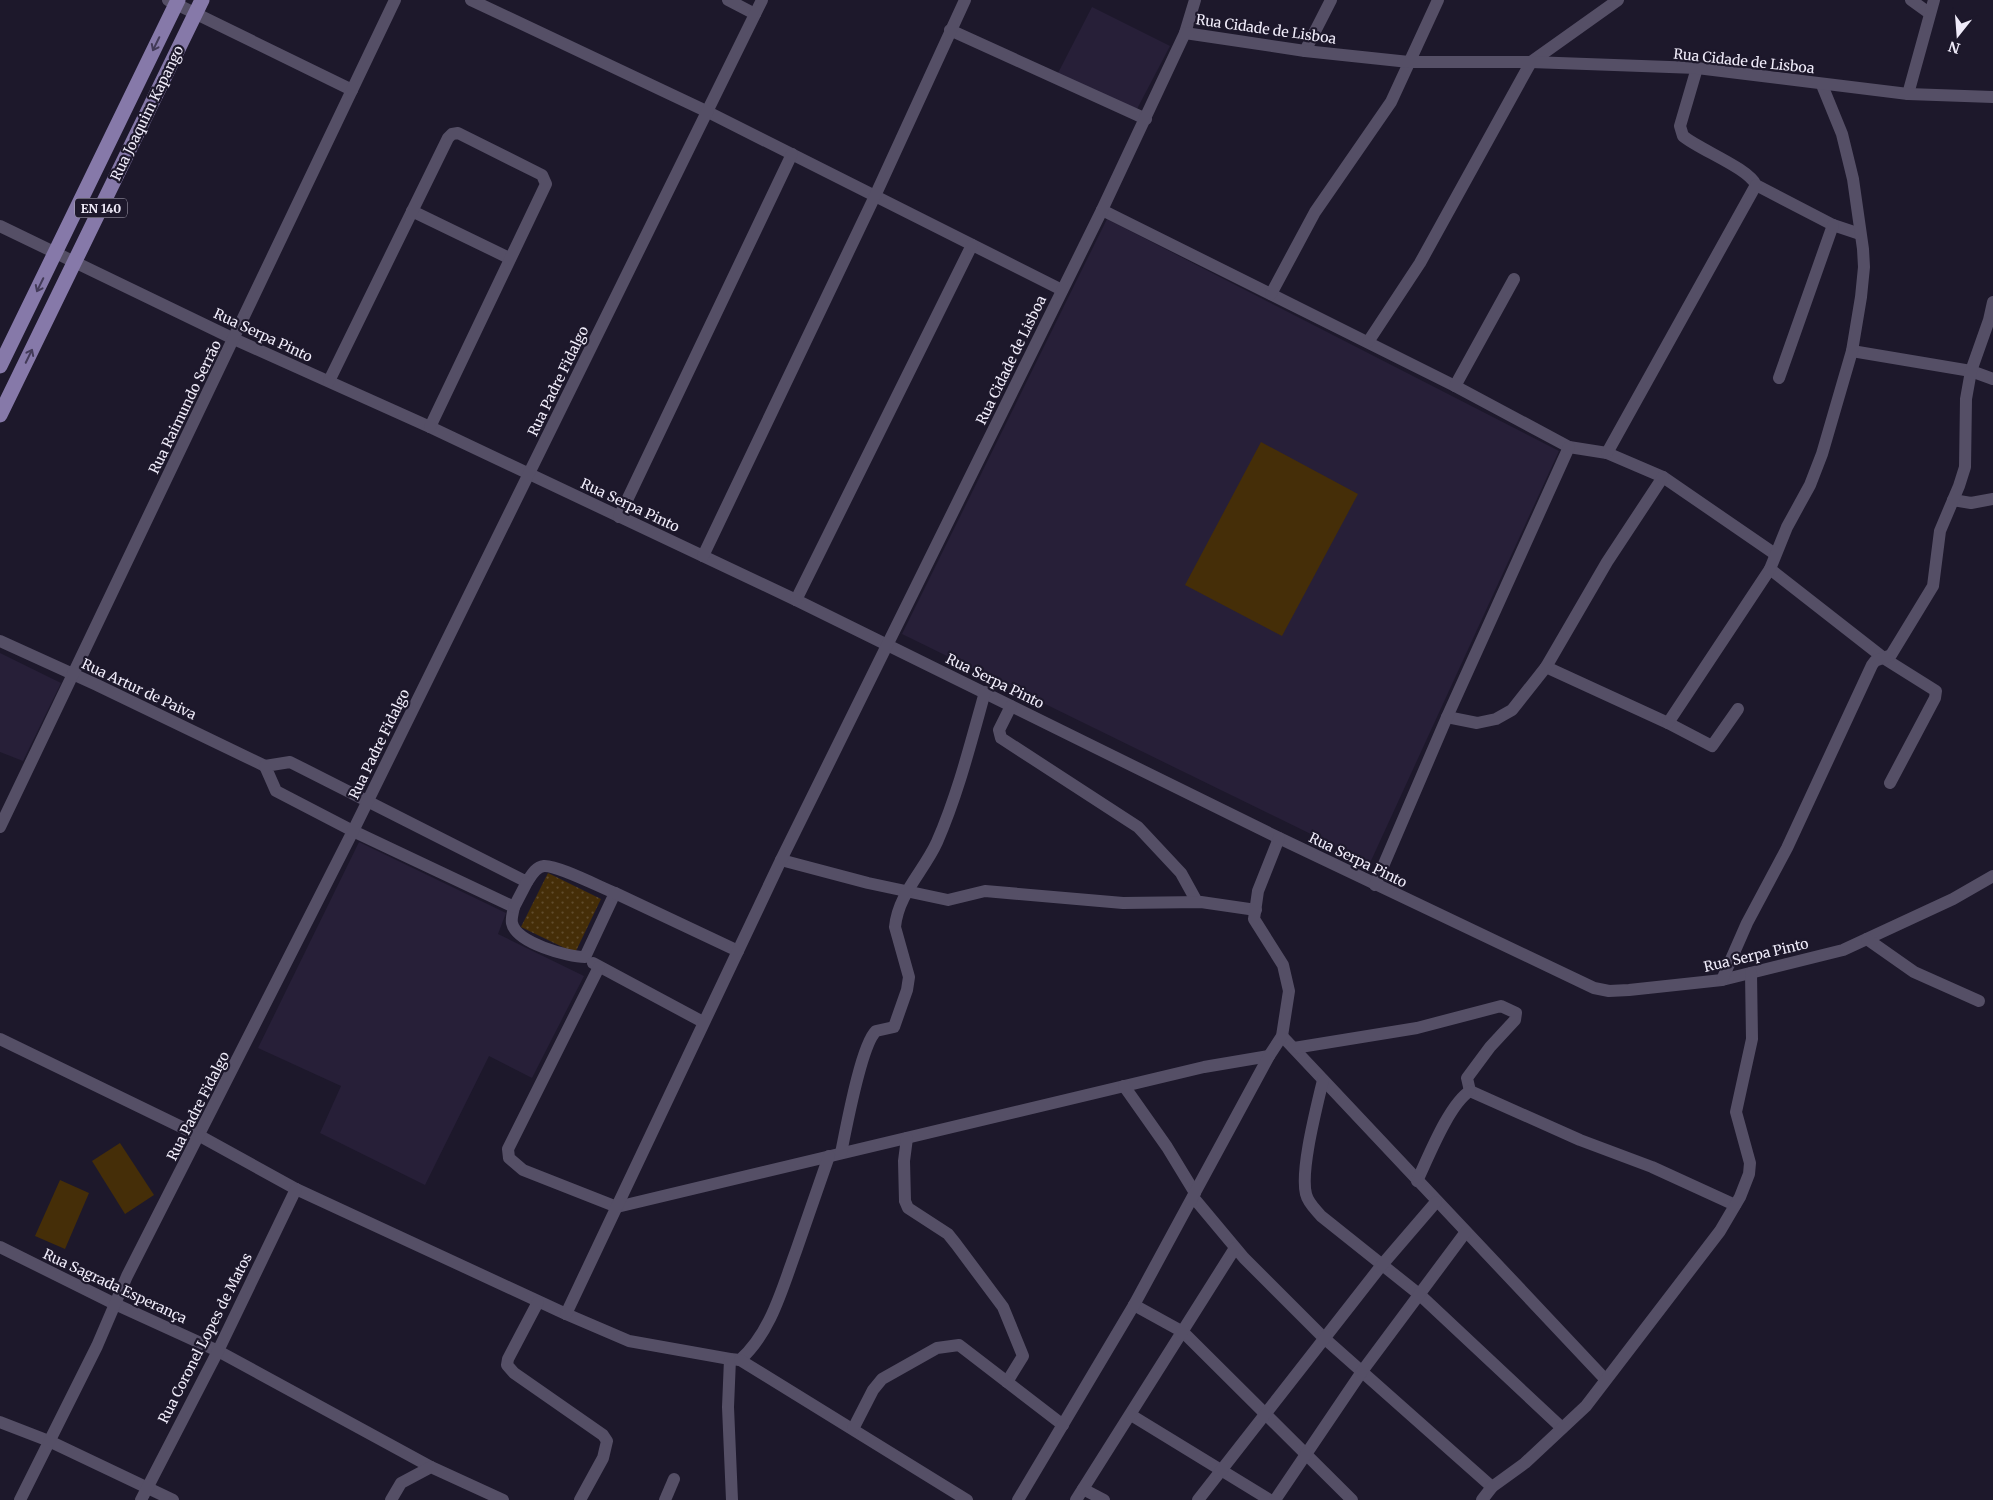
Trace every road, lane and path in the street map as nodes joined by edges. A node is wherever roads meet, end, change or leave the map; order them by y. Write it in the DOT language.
graph roads {
  1 [pos="395,0"];
  2 [pos="471,0"];
  3 [pos="728,0"];
  4 [pos="762,0"];
  5 [pos="965,0"];
  6 [pos="1331,0"];
  7 [pos="1438,0"];
  8 [pos="1618,0"];
  9 [pos="1911,0"];
  10 [pos="1934,0"];
  11 [pos="174,1"];
  12 [pos="1190,2"];
  13 [pos="199,7"];
  14 [pos="1929,13"];
  15 [pos="755,14"];
  16 [pos="950,30"];
  17 [pos="1185,34"];
  18 [pos="1305,51"];
  19 [pos="1409,62"];
  20 [pos="1531,62"];
  21 [pos="1697,68"];
  22 [pos="1822,85"];
  23 [pos="352,90"];
  24 [pos="1908,94"];
  25 [pos="1993,97"];
  26 [pos="706,111"];
  27 [pos="1146,119"];
  28 [pos="117,125"];
  29 [pos="137,135"];
  30 [pos="792,154"];
  31 [pos="1756,185"];
  32 [pos="874,196"];
  33 [pos="1102,210"];
  34 [pos="412,211"];
  35 [pos="1833,224"];
  36 [pos="0,226"];
  37 [pos="1860,234"];
  38 [pos="972,244"];
  39 [pos="56,252"];
  40 [pos="509,258"];
  41 [pos="74,262"];
  42 [pos="1514,279"];
  43 [pos="1062,290"];
  44 [pos="1271,294"];
  45 [pos="1993,302"];
  46 [pos="234,339"];
  47 [pos="1368,342"];
  48 [pos="1852,351"];
  49 [pos="0,367"];
  50 [pos="1971,371"];
  51 [pos="19,377"];
  52 [pos="1779,378"];
  53 [pos="1993,378"];
  54 [pos="329,381"];
  55 [pos="1455,386"];
  56 [pos="0,416"];
  57 [pos="430,427"];
  58 [pos="1569,447"];
  59 [pos="1607,452"];
  60 [pos="529,475"];
  61 [pos="1662,477"];
  62 [pos="1993,499"];
  63 [pos="1953,500"];
  64 [pos="619,517"];
  65 [pos="1775,554"];
  66 [pos="702,556"];
  67 [pos="1770,569"];
  68 [pos="796,600"];
  69 [pos="0,641"];
  70 [pos="887,646"];
  71 [pos="1885,659"];
  72 [pos="1546,667"];
  73 [pos="74,675"];
  74 [pos="985,692"];
  75 [pos="1011,706"];
  76 [pos="1738,709"];
  77 [pos="1447,717"];
  78 [pos="1668,723"];
  79 [pos="264,766"];
  80 [pos="1890,782"];
  81 [pos="368,801"];
  82 [pos="0,827"];
  83 [pos="353,831"];
  84 [pos="1279,838"];
  85 [pos="781,860"];
  86 [pos="1993,876"];
  87 [pos="527,882"];
  88 [pos="1376,885"];
  89 [pos="906,891"];
  90 [pos="615,893"];
  91 [pos="1196,902"];
  92 [pos="514,907"];
  93 [pos="1256,910"];
  94 [pos="1868,938"];
  95 [pos="738,951"];
  96 [pos="585,957"];
  97 [pos="599,967"];
  98 [pos="1751,973"];
  99 [pos="1722,980"];
  100 [pos="1978,1001"];
  101 [pos="703,1022"];
  102 [pos="1282,1036"];
  103 [pos="0,1039"];
  104 [pos="1294,1048"];
  105 [pos="1269,1056"];
  106 [pos="1323,1080"];
  107 [pos="1124,1086"];
  108 [pos="1470,1091"];
  109 [pos="200,1136"];
  110 [pos="907,1138"];
  111 [pos="835,1154"];
  112 [pos="1417,1181"];
  113 [pos="296,1189"];
  114 [pos="1194,1195"];
  115 [pos="1436,1202"];
  116 [pos="1735,1206"];
  117 [pos="618,1207"];
  118 [pos="1465,1233"];
  119 [pos="0,1247"];
  120 [pos="1235,1248"];
  121 [pos="1381,1266"];
  122 [pos="1420,1295"];
  123 [pos="538,1302"];
  124 [pos="115,1304"];
  125 [pos="1134,1305"];
  126 [pos="566,1314"];
  127 [pos="1183,1332"];
  128 [pos="1324,1338"];
  129 [pos="218,1350"];
  130 [pos="735,1359"];
  131 [pos="1363,1370"];
  132 [pos="1605,1379"];
  133 [pos="1007,1382"];
  134 [pos="1131,1415"];
  135 [pos="1266,1415"];
  136 [pos="0,1422"];
  137 [pos="1063,1425"];
  138 [pos="1562,1428"];
  139 [pos="853,1429"];
  140 [pos="49,1441"];
  141 [pos="1306,1456"];
  142 [pos="432,1467"];
  143 [pos="1222,1469"];
  144 [pos="674,1479"];
  145 [pos="1492,1487"];
  146 [pos="144,1494"];
  147 [pos="1080,1495"];
  148 [pos="20,1500"];
  149 [pos="173,1500"];
  150 [pos="391,1500"];
  151 [pos="503,1500"];
  152 [pos="580,1500"];
  153 [pos="665,1500"];
  154 [pos="732,1500"];
  155 [pos="967,1500"];
  156 [pos="1018,1500"];
  157 [pos="1104,1500"];
  158 [pos="1198,1500"];
  159 [pos="1275,1500"];
  160 [pos="1352,1500"];
  161 [pos="1482,1500"];
  1 -- 23 [label="street, Rua Raimundo Serrão"];
  2 -- 26 [label="street"];
  3 -- 15 [label="street"];
  4 -- 15 [label="street, Rua Padre Fidalgo"];
  5 -- 16 [label="street"];
  6 -- 18 [label="street"];
  7 -- 19 [label="street"];
  8 -- 20 [label="street"];
  9 -- 14 [label="street"];
  10 -- 14 [label="street"];
  11 -- 13 [label="street"];
  11 -- 28 [label="main road, Rua Joaquim Kapango / EN 140, one-way"];
  12 -- 17 [label="street"];
  13 -- 23 [label="street"];
  13 -- 29 [label="main road, Rua Joaquim Kapango / EN 140"];
  14 -- 24 [label="street"];
  15 -- 26 [label="street, Rua Padre Fidalgo"];
  16 -- 27 [label="street"];
  16 -- 32 [label="street"];
  17 -- 18 [label="street, Rua Cidade de Lisboa"];
  17 -- 27 [label="street, Rua Cidade de Lisboa"];
  18 -- 19 [label="street, Rua Cidade de Lisboa"];
  19 -- 20 [label="street, Rua Cidade de Lisboa"];
  19 -- 44 [label="street"];
  20 -- 21 [label="street, Rua Cidade de Lisboa"];
  20 -- 47 [label="street"];
  21 -- 22 [label="street, Rua Cidade de Lisboa"];
  21 -- 31 [label="street"];
  22 -- 24 [label="street, Rua Cidade de Lisboa"];
  22 -- 37 [label="street"];
  23 -- 46 [label="street, Rua Raimundo Serrão"];
  24 -- 25 [label="street, Rua Cidade de Lisboa"];
  26 -- 30 [label="street"];
  26 -- 60 [label="street, Rua Padre Fidalgo"];
  27 -- 33 [label="street, Rua Cidade de Lisboa"];
  28 -- 29 [label="main road"];
  28 -- 39 [label="main road, Rua Joaquim Kapango / EN 140"];
  29 -- 41 [label="main road, Rua Joaquim Kapango / EN 140"];
  30 -- 32 [label="street"];
  30 -- 64 [label="street"];
  31 -- 35 [label="street"];
  31 -- 59 [label="street"];
  32 -- 38 [label="street"];
  32 -- 66 [label="street"];
  33 -- 43 [label="street, Rua Cidade de Lisboa"];
  33 -- 44 [label="street"];
  34 -- 40 [label="street"];
  34 -- 40 [label="street"];
  34 -- 54 [label="street"];
  35 -- 37 [label="street"];
  35 -- 52 [label="street"];
  36 -- 39 [label="street, Rua Serpa Pinto"];
  37 -- 48 [label="street"];
  38 -- 43 [label="street"];
  38 -- 68 [label="street"];
  39 -- 41 [label="street, Rua Serpa Pinto"];
  39 -- 49 [label="main road, Rua Joaquim Kapango / EN 140, one-way"];
  40 -- 57 [label="street"];
  41 -- 46 [label="street, Rua Serpa Pinto"];
  51 -- 41 [label="main road, Rua Joaquim Kapango / EN 140, one-way"];
  42 -- 55 [label="street"];
  43 -- 70 [label="street, Rua Cidade de Lisboa"];
  44 -- 47 [label="street"];
  45 -- 50 [label="street"];
  46 -- 54 [label="street, Rua Serpa Pinto"];
  46 -- 73 [label="street, Rua Raimundo Serrão"];
  47 -- 55 [label="street"];
  48 -- 50 [label="street"];
  48 -- 65 [label="street"];
  49 -- 51 [label="main road"];
  50 -- 53 [label="street"];
  50 -- 63 [label="street"];
  51 -- 56 [label="main road, Rua Joaquim Kapango / EN 140"];
  54 -- 57 [label="street, Rua Serpa Pinto"];
  55 -- 58 [label="street"];
  57 -- 60 [label="street, Rua Serpa Pinto"];
  58 -- 59 [label="street"];
  58 -- 77 [label="street"];
  59 -- 61 [label="street"];
  60 -- 64 [label="street, Rua Serpa Pinto"];
  60 -- 81 [label="street, Rua Padre Fidalgo"];
  61 -- 65 [label="street"];
  61 -- 72 [label="street"];
  62 -- 63 [label="street"];
  63 -- 71 [label="street"];
  64 -- 66 [label="street, Rua Serpa Pinto"];
  65 -- 67 [label="street"];
  66 -- 68 [label="street, Rua Serpa Pinto"];
  67 -- 71 [label="street"];
  67 -- 78 [label="street"];
  68 -- 70 [label="street, Rua Serpa Pinto"];
  69 -- 73 [label="street, Rua Artur de Paiva"];
  70 -- 74 [label="street, Rua Serpa Pinto"];
  70 -- 85 [label="street, Rua Cidade de Lisboa"];
  71 -- 80 [label="street"];
  71 -- 99 [label="street"];
  72 -- 77 [label="street"];
  72 -- 78 [label="street"];
  73 -- 79 [label="street, Rua Artur de Paiva"];
  73 -- 82 [label="street, Rua Raimundo Serrão"];
  74 -- 75 [label="street, Rua Serpa Pinto"];
  74 -- 89 [label="street"];
  75 -- 84 [label="street, Rua Serpa Pinto"];
  75 -- 91 [label="street"];
  76 -- 78 [label="street"];
  77 -- 88 [label="street"];
  79 -- 81 [label="street"];
  79 -- 83 [label="street"];
  81 -- 83 [label="street, Rua Padre Fidalgo"];
  81 -- 87 [label="street"];
  83 -- 92 [label="street"];
  83 -- 109 [label="street, Rua Padre Fidalgo"];
  84 -- 88 [label="street, Rua Serpa Pinto"];
  84 -- 93 [label="street"];
  85 -- 89 [label="street"];
  85 -- 95 [label="street, Rua Cidade de Lisboa"];
  86 -- 94 [label="street, Rua Serpa Pinto"];
  87 -- 90 [label="street"];
  87 -- 92 [label="street"];
  88 -- 99 [label="street, Rua Serpa Pinto"];
  89 -- 91 [label="street"];
  89 -- 111 [label="street"];
  90 -- 95 [label="street"];
  90 -- 96 [label="street"];
  91 -- 93 [label="street"];
  92 -- 96 [label="street"];
  93 -- 102 [label="street"];
  94 -- 98 [label="street, Rua Serpa Pinto"];
  94 -- 100 [label="street"];
  95 -- 101 [label="street, Rua Cidade de Lisboa"];
  96 -- 97 [label="street"];
  97 -- 101 [label="street"];
  97 -- 117 [label="street"];
  98 -- 99 [label="street, Rua Serpa Pinto"];
  98 -- 116 [label="street"];
  101 -- 117 [label="street, Rua Cidade de Lisboa"];
  102 -- 104 [label="street"];
  102 -- 105 [label="street"];
  103 -- 109 [label="street"];
  104 -- 106 [label="street"];
  104 -- 108 [label="street"];
  105 -- 107 [label="street"];
  105 -- 114 [label="street"];
  106 -- 112 [label="street"];
  106 -- 121 [label="street"];
  107 -- 110 [label="street"];
  107 -- 114 [label="street"];
  108 -- 112 [label="street"];
  108 -- 116 [label="street"];
  109 -- 113 [label="street"];
  109 -- 124 [label="street, Rua Padre Fidalgo"];
  110 -- 111 [label="street"];
  110 -- 133 [label="street"];
  111 -- 117 [label="street"];
  111 -- 130 [label="street"];
  112 -- 115 [label="street"];
  113 -- 123 [label="street"];
  113 -- 129 [label="street, Rua Coronel Lopes de Matos"];
  114 -- 120 [label="street"];
  114 -- 125 [label="street"];
  115 -- 118 [label="street"];
  115 -- 121 [label="street"];
  116 -- 132 [label="street"];
  117 -- 126 [label="street, Rua Cidade de Lisboa"];
  118 -- 122 [label="street"];
  118 -- 132 [label="street"];
  119 -- 124 [label="street, Rua Sagrada Esperança"];
  120 -- 127 [label="street"];
  120 -- 128 [label="street"];
  121 -- 122 [label="street"];
  121 -- 128 [label="street"];
  122 -- 131 [label="street"];
  122 -- 138 [label="street"];
  123 -- 126 [label="street"];
  123 -- 152 [label="street"];
  124 -- 129 [label="street, Rua Sagrada Esperança"];
  124 -- 140 [label="street, Rua Padre Fidalgo"];
  125 -- 127 [label="street"];
  125 -- 137 [label="street"];
  126 -- 130 [label="street"];
  127 -- 134 [label="street"];
  127 -- 135 [label="street"];
  128 -- 131 [label="street"];
  128 -- 135 [label="street"];
  129 -- 142 [label="street, Rua Sagrada Esperança"];
  129 -- 146 [label="street, Rua Coronel Lopes de Matos"];
  130 -- 139 [label="street"];
  130 -- 154 [label="street"];
  131 -- 141 [label="street"];
  131 -- 145 [label="street"];
  132 -- 138 [label="street"];
  133 -- 137 [label="street"];
  133 -- 139 [label="street"];
  134 -- 143 [label="street"];
  134 -- 147 [label="street"];
  135 -- 141 [label="street"];
  135 -- 143 [label="street"];
  136 -- 140 [label="street"];
  137 -- 156 [label="street"];
  138 -- 145 [label="street"];
  139 -- 155 [label="street"];
  140 -- 146 [label="street"];
  140 -- 148 [label="street, Rua Padre Fidalgo"];
  141 -- 159 [label="street"];
  141 -- 160 [label="street"];
  142 -- 150 [label="street"];
  142 -- 151 [label="street, Rua Sagrada Esperança"];
  143 -- 158 [label="street"];
  143 -- 159 [label="street"];
  144 -- 153 [label="street"];
  145 -- 161 [label="street"];
  146 -- 149 [label="street"];
  147 -- 157 [label="street"];
}
